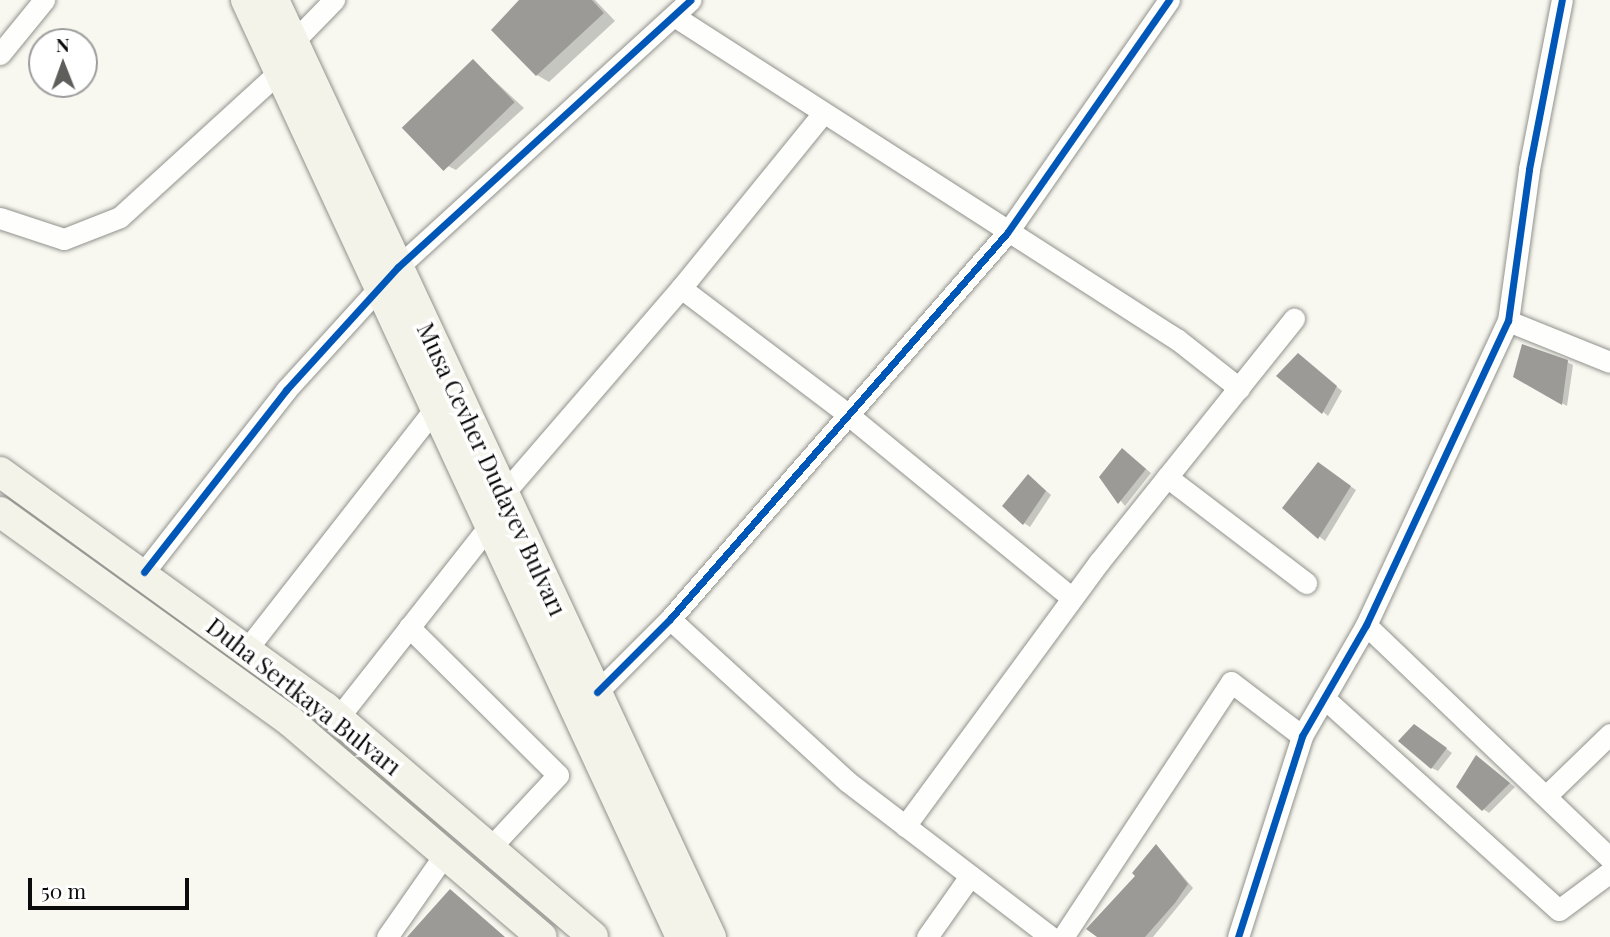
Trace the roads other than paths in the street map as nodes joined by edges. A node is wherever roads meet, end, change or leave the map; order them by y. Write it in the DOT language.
graph roads {
  1 [pos="44,0"];
  2 [pos="246,0"];
  3 [pos="274,0"];
  4 [pos="334,0"];
  5 [pos="690,0"];
  6 [pos="1170,0"];
  7 [pos="1562,0"];
  8 [pos="674,16"];
  9 [pos="293,42"];
  10 [pos="0,54"];
  11 [pos="279,72"];
  12 [pos="823,113"];
  13 [pos="0,218"];
  14 [pos="1007,233"];
  15 [pos="388,277"];
  16 [pos="681,288"];
  17 [pos="1294,319"];
  18 [pos="1508,321"];
  19 [pos="1610,362"];
  20 [pos="1239,388"];
  21 [pos="435,410"];
  22 [pos="846,413"];
  23 [pos="0,472"];
  24 [pos="1167,477"];
  25 [pos="503,493"];
  26 [pos="0,512"];
  27 [pos="489,526"];
  28 [pos="144,572"];
  29 [pos="1306,583"];
  30 [pos="1072,598"];
  31 [pos="126,603"];
  32 [pos="670,618"];
  33 [pos="1366,625"];
  34 [pos="409,627"];
  35 [pos="247,649"];
  36 [pos="597,692"];
  37 [pos="1324,698"];
  38 [pos="338,718"];
  39 [pos="1610,734"];
  40 [pos="1302,736"];
  41 [pos="1546,796"];
  42 [pos="905,826"];
  43 [pos="464,828"];
  44 [pos="489,849"];
  45 [pos="445,855"];
  46 [pos="1610,858"];
  47 [pos="1610,872"];
  48 [pos="971,876"];
  49 [pos="387,937"];
  50 [pos="542,937"];
  51 [pos="593,937"];
  52 [pos="681,937"];
  53 [pos="711,937"];
  54 [pos="927,937"];
  55 [pos="1051,937"];
  56 [pos="1063,937"];
  57 [pos="1238,937"];
  1 -- 10 [label="street"];
  2 -- 11 [label="main road, Musa Cevher Dudayev Bulvarı"];
  3 -- 9 [label="main road, Musa Cevher Dudayev Bulvarı"];
  4 -- 9 [label="street"];
  5 -- 8 [label="street"];
  6 -- 14 [label="street"];
  7 -- 18 [label="street"];
  8 -- 12 [label="street"];
  8 -- 15 [label="street"];
  9 -- 15 [label="main road, Musa Cevher Dudayev Bulvarı"];
  11 -- 13 [label="street"];
  11 -- 15 [label="main road, Musa Cevher Dudayev Bulvarı"];
  12 -- 14 [label="street"];
  12 -- 16 [label="street"];
  14 -- 20 [label="street"];
  14 -- 22 [label="street"];
  15 -- 21 [label="main road, Musa Cevher Dudayev Bulvarı"];
  15 -- 25 [label="main road, Musa Cevher Dudayev Bulvarı"];
  15 -- 28 [label="street"];
  16 -- 22 [label="street"];
  16 -- 25 [label="street"];
  17 -- 20 [label="street"];
  18 -- 19 [label="street"];
  18 -- 33 [label="street"];
  20 -- 24 [label="street"];
  21 -- 27 [label="main road, Musa Cevher Dudayev Bulvarı"];
  21 -- 35 [label="street"];
  22 -- 30 [label="street"];
  22 -- 32 [label="street"];
  23 -- 28 [label="main road, Duha Sertkaya Bulvarı"];
  24 -- 29 [label="street"];
  24 -- 30 [label="street"];
  25 -- 36 [label="main road, Musa Cevher Dudayev Bulvarı"];
  26 -- 31 [label="main road, Duha Sertkaya Bulvarı"];
  27 -- 34 [label="street"];
  27 -- 52 [label="main road, Musa Cevher Dudayev Bulvarı"];
  28 -- 31 [label="main road"];
  28 -- 35 [label="main road, Duha Sertkaya Bulvarı"];
  30 -- 42 [label="street"];
  31 -- 45 [label="main road, Duha Sertkaya Bulvarı"];
  32 -- 36 [label="street"];
  32 -- 42 [label="street"];
  33 -- 37 [label="street"];
  33 -- 41 [label="street"];
  34 -- 38 [label="street"];
  34 -- 44 [label="street"];
  35 -- 38 [label="main road, Duha Sertkaya Bulvarı"];
  36 -- 53 [label="main road, Musa Cevher Dudayev Bulvarı"];
  37 -- 40 [label="street"];
  37 -- 47 [label="street"];
  38 -- 43 [label="main road, Duha Sertkaya Bulvarı"];
  39 -- 41 [label="street"];
  40 -- 56 [label="street"];
  40 -- 57 [label="street"];
  41 -- 46 [label="street"];
  42 -- 48 [label="street"];
  43 -- 44 [label="main road, Duha Sertkaya Bulvarı"];
  43 -- 45 [label="main road"];
  44 -- 51 [label="main road, Duha Sertkaya Bulvarı"];
  45 -- 49 [label="street"];
  45 -- 50 [label="main road, Duha Sertkaya Bulvarı"];
  48 -- 54 [label="street"];
  48 -- 55 [label="street"];
}
